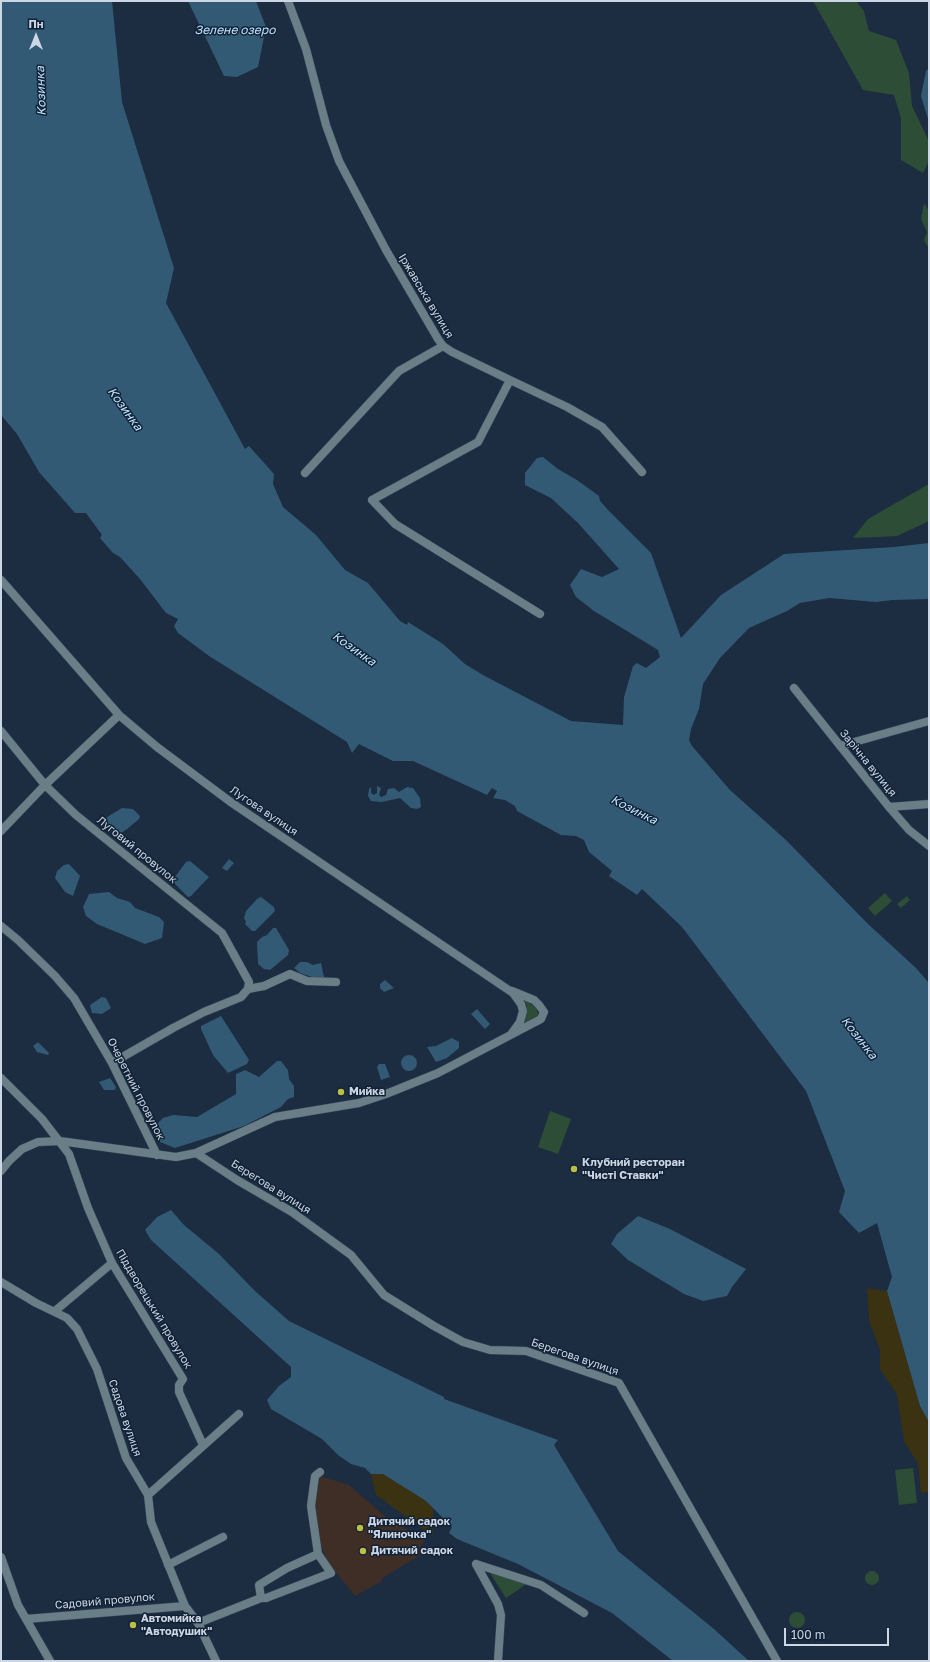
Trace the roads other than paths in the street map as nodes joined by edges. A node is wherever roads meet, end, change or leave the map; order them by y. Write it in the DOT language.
graph roads {
  1 [pos="288,1"];
  2 [pos="442,346"];
  3 [pos="510,380"];
  4 [pos="305,472"];
  5 [pos="642,472"];
  6 [pos="1,580"];
  7 [pos="540,614"];
  8 [pos="794,688"];
  9 [pos="119,715"];
  10 [pos="929,721"];
  11 [pos="1,731"];
  12 [pos="840,746"];
  13 [pos="45,785"];
  14 [pos="929,804"];
  15 [pos="889,807"];
  16 [pos="1,831"];
  17 [pos="929,846"];
  18 [pos="1,926"];
  19 [pos="336,982"];
  20 [pos="248,989"];
  21 [pos="508,989"];
  22 [pos="512,1033"];
  23 [pos="112,1063"];
  24 [pos="1,1078"];
  25 [pos="60,1141"];
  26 [pos="196,1153"];
  27 [pos="158,1155"];
  28 [pos="1,1171"];
  29 [pos="112,1263"];
  30 [pos="1,1282"];
  31 [pos="54,1311"];
  32 [pos="239,1414"];
  33 [pos="203,1445"];
  34 [pos="320,1472"];
  35 [pos="148,1495"];
  36 [pos="223,1536"];
  37 [pos="318,1554"];
  38 [pos="1,1557"];
  39 [pos="168,1565"];
  40 [pos="2,1567"];
  41 [pos="261,1598"];
  42 [pos="185,1606"];
  43 [pos="584,1613"];
  44 [pos="26,1619"];
  45 [pos="198,1624"];
  46 [pos="50,1661"];
  47 [pos="216,1661"];
  48 [pos="498,1661"];
  49 [pos="777,1661"];
  1 -- 2 [label="street, Іржавська вулиця"];
  2 -- 3 [label="street, Іржавська вулиця"];
  2 -- 4 [label="street"];
  3 -- 5 [label="street, Іржавська вулиця"];
  3 -- 7 [label="street"];
  6 -- 9 [label="street, Лугова вулиця"];
  8 -- 12 [label="street, Зарічна вулиця"];
  9 -- 13 [label="street"];
  9 -- 21 [label="street, Лугова вулиця"];
  10 -- 12 [label="street"];
  11 -- 13 [label="street, Луговий провулок"];
  12 -- 15 [label="street, Зарічна вулиця"];
  13 -- 16 [label="street"];
  13 -- 20 [label="street, Луговий провулок"];
  14 -- 15 [label="street"];
  15 -- 17 [label="street, Зарічна вулиця"];
  18 -- 23 [label="street, Очеретний провулок"];
  19 -- 20 [label="street"];
  20 -- 23 [label="street"];
  21 -- 22 [label="street, Лугова вулиця"];
  21 -- 22 [label="street"];
  22 -- 26 [label="street"];
  23 -- 27 [label="street, Очеретний провулок"];
  24 -- 25 [label="street, Піддворецький провулок"];
  25 -- 27 [label="street"];
  25 -- 28 [label="street"];
  25 -- 29 [label="street, Піддворецький провулок"];
  26 -- 27 [label="street"];
  26 -- 49 [label="street, Берегова вулиця"];
  29 -- 31 [label="street"];
  29 -- 33 [label="street, Піддворецький провулок"];
  30 -- 31 [label="street, Садова вулиця"];
  31 -- 35 [label="street, Садова вулиця"];
  32 -- 33 [label="street"];
  33 -- 35 [label="street"];
  34 -- 37 [label="street"];
  35 -- 39 [label="street, Садова вулиця"];
  36 -- 39 [label="street"];
  37 -- 41 [label="street"];
  37 -- 41 [label="street"];
  38 -- 40 [label="street"];
  39 -- 42 [label="street, Садова вулиця"];
  40 -- 44 [label="street"];
  41 -- 45 [label="street"];
  42 -- 44 [label="street, Садовий провулок"];
  42 -- 45 [label="street, Садова вулиця"];
  43 -- 48 [label="street"];
  44 -- 46 [label="street"];
  45 -- 47 [label="street, Садова вулиця"];
}
